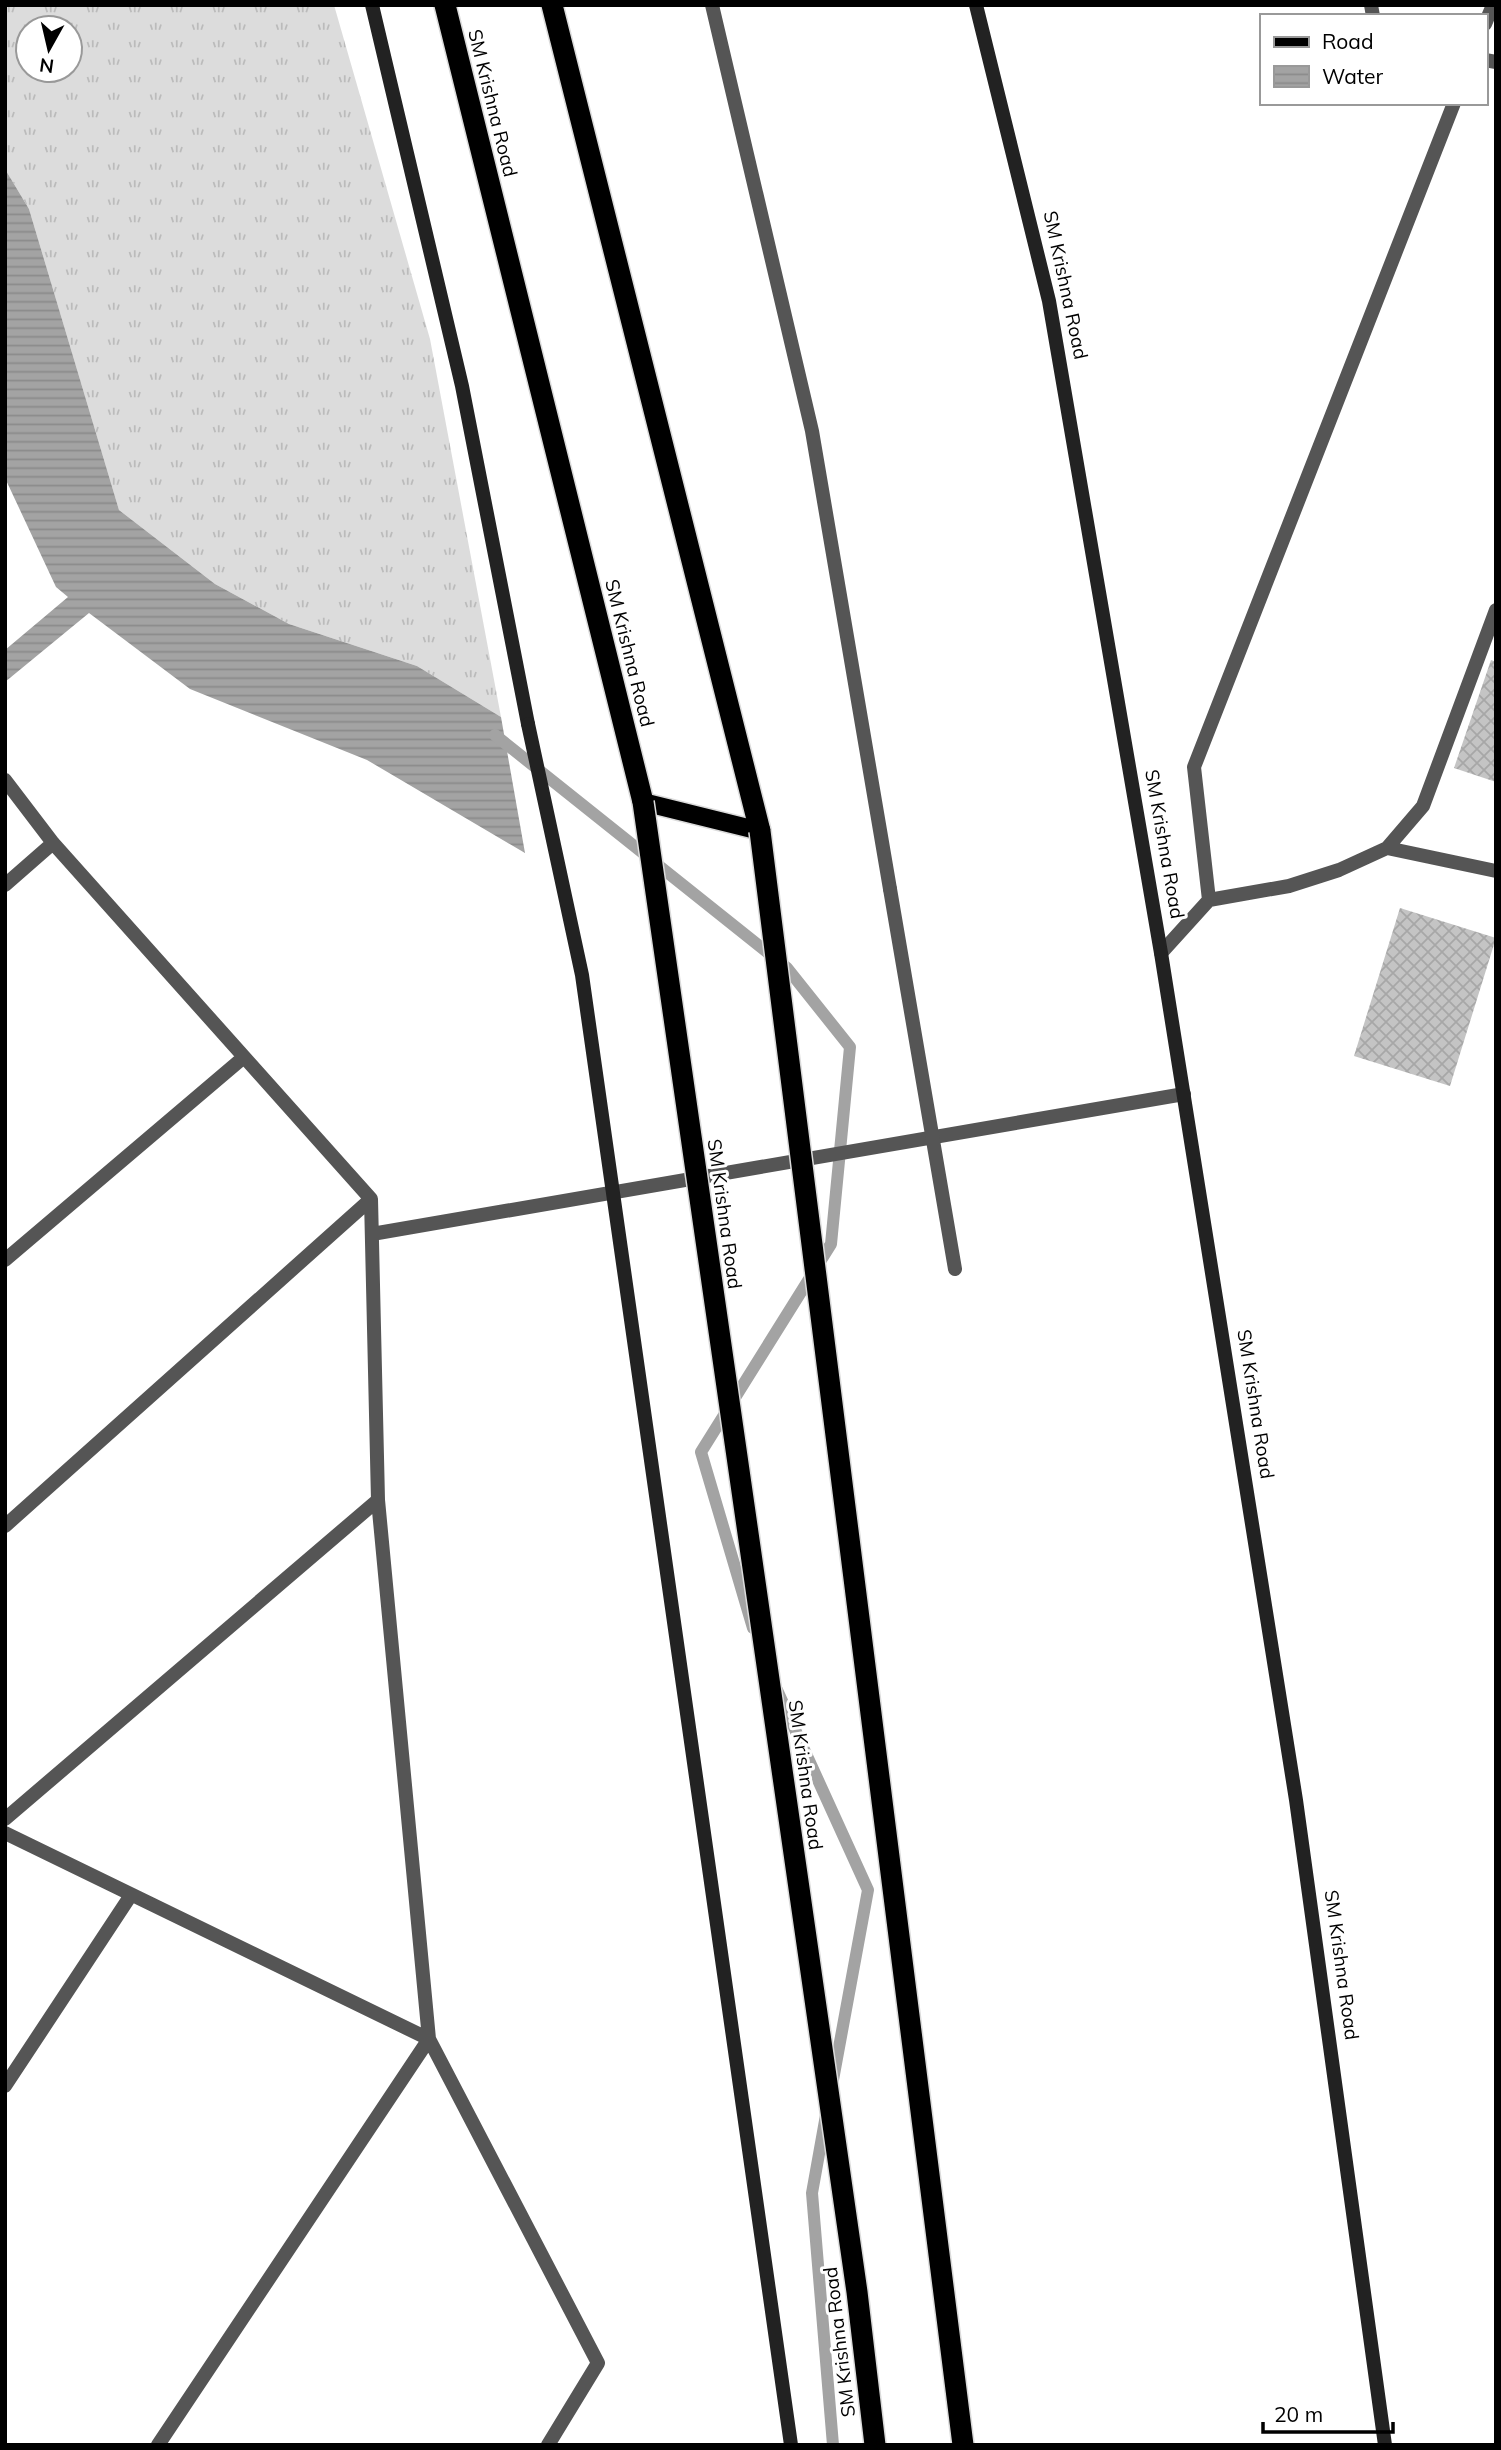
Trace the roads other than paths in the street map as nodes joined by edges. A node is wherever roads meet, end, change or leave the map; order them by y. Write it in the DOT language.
graph roads {
  1 [pos="372,5"];
  2 [pos="445,5"];
  3 [pos="552,5"];
  4 [pos="712,5"];
  5 [pos="976,5"];
  6 [pos="1453,105"];
  7 [pos="1496,610"];
  8 [pos="5,780"];
  9 [pos="643,802"];
  10 [pos="760,831"];
  11 [pos="53,843"];
  12 [pos="1387,848"];
  13 [pos="1496,871"];
  14 [pos="5,885"];
  15 [pos="1209,900"];
  16 [pos="1161,953"];
  17 [pos="244,1057"];
  18 [pos="1184,1094"];
  19 [pos="371,1199"];
  20 [pos="372,1234"];
  21 [pos="5,1260"];
  22 [pos="955,1269"];
  23 [pos="379,1500"];
  24 [pos="5,1526"];
  25 [pos="5,1819"];
  26 [pos="5,1833"];
  27 [pos="131,1895"];
  28 [pos="429,2039"];
  29 [pos="5,2086"];
  30 [pos="158,2445"];
  31 [pos="548,2445"];
  32 [pos="791,2445"];
  33 [pos="875,2445"];
  34 [pos="963,2445"];
  35 [pos="1385,2445"];
  1 -- 32 [label="street, bridge"];
  2 -- 9 [label="highway, SM Krishna Road"];
  3 -- 10 [label="highway"];
  4 -- 22 [label="street, bridge"];
  5 -- 16 [label="street, SM Krishna Road"];
  6 -- 15 [label="street"];
  7 -- 12 [label="street"];
  8 -- 11 [label="street"];
  9 -- 10 [label="main road"];
  9 -- 33 [label="highway, SM Krishna Road, bridge"];
  10 -- 34 [label="highway, bridge"];
  11 -- 14 [label="street"];
  11 -- 17 [label="street"];
  12 -- 13 [label="street"];
  12 -- 15 [label="street"];
  15 -- 16 [label="street"];
  16 -- 18 [label="street, SM Krishna Road"];
  17 -- 19 [label="street"];
  17 -- 21 [label="street"];
  18 -- 20 [label="street"];
  18 -- 35 [label="street, SM Krishna Road"];
  19 -- 20 [label="street"];
  19 -- 24 [label="street"];
  20 -- 23 [label="street"];
  23 -- 25 [label="street"];
  23 -- 28 [label="street"];
  26 -- 27 [label="street"];
  27 -- 28 [label="street"];
  27 -- 29 [label="street"];
  28 -- 30 [label="street"];
  28 -- 31 [label="street"];
}
